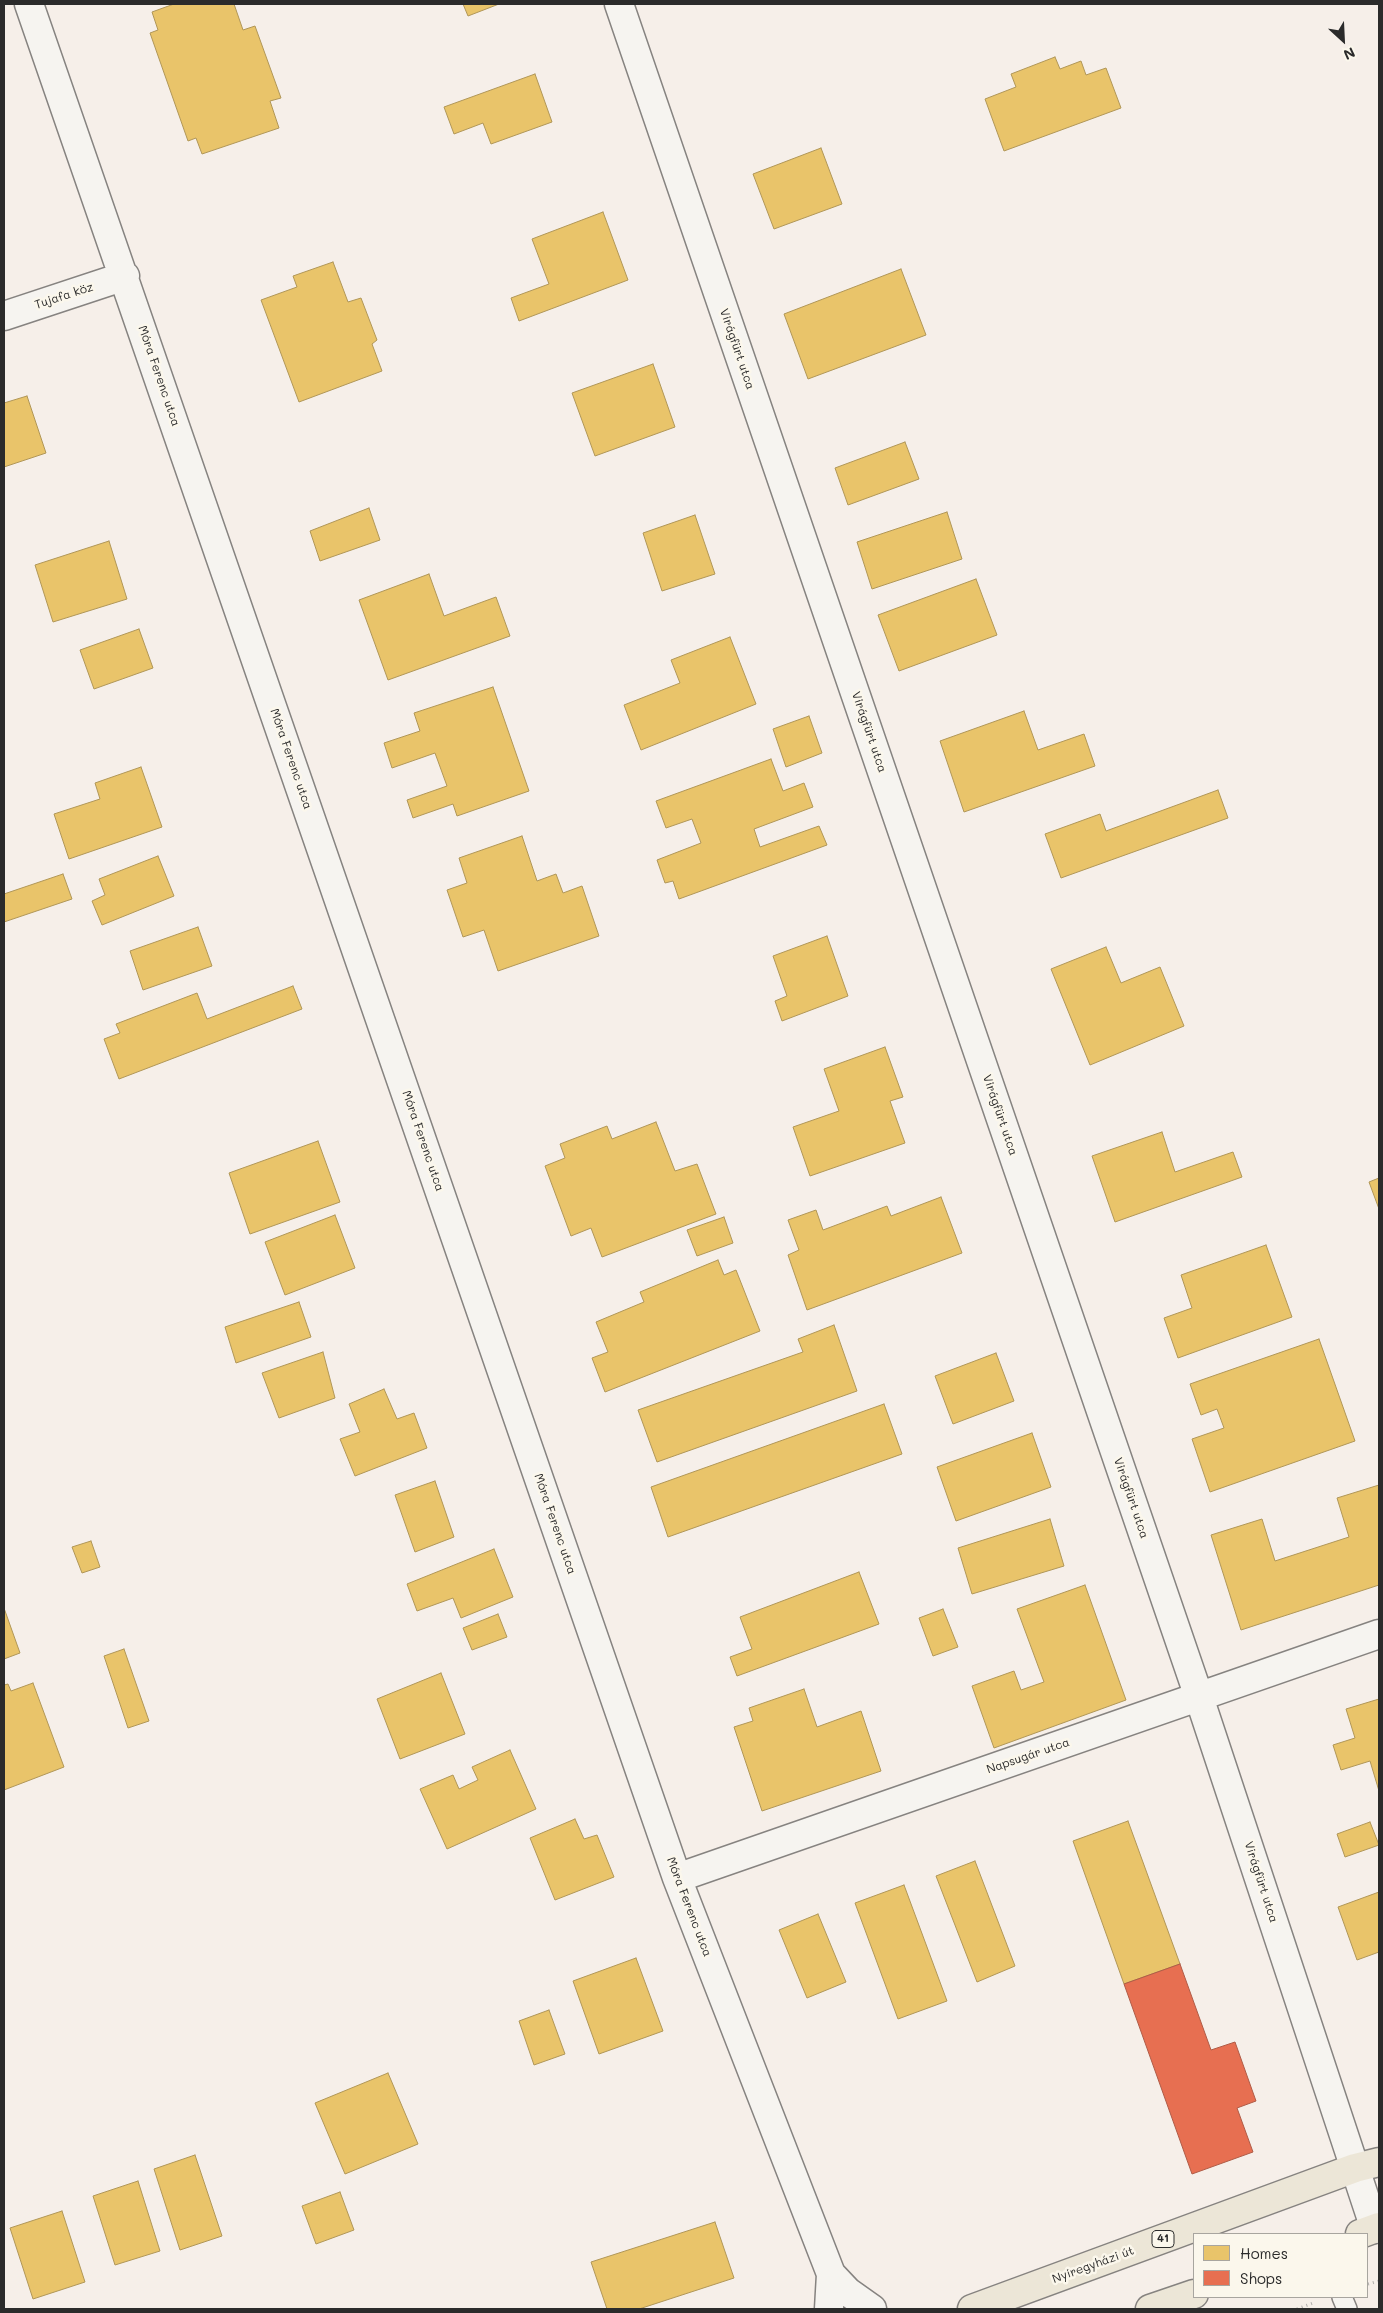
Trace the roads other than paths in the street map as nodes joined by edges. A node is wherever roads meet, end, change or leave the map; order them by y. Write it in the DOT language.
graph roads {
  1 [pos="29,4"];
  2 [pos="619,4"];
  3 [pos="125,276"];
  4 [pos="4,316"];
  5 [pos="1379,1634"];
  6 [pos="1199,1697"];
  7 [pos="677,1878"];
  8 [pos="1367,2165"];
  9 [pos="1372,2230"];
  10 [pos="831,2274"];
  11 [pos="1193,2294"];
  12 [pos="829,2309"];
  13 [pos="872,2309"];
  14 [pos="972,2309"];
  15 [pos="1150,2309"];
  1 -- 3 [label="street, Móra Ferenc utca"];
  2 -- 6 [label="street, Virágfürt utca"];
  3 -- 4 [label="street, Tujafa köz"];
  3 -- 7 [label="street, Móra Ferenc utca"];
  5 -- 6 [label="street, Napsugár utca"];
  6 -- 7 [label="street, Napsugár utca"];
  6 -- 8 [label="street, Virágfürt utca"];
  7 -- 10 [label="street, Móra Ferenc utca"];
  8 -- 9 [label="street, Virágfürt utca"];
  8 -- 14 [label="main road, Nyíregyházi út / 41"];
  10 -- 12 [label="street, Móra Ferenc utca"];
  10 -- 13 [label="street, Móra Ferenc utca"];
  11 -- 15 [label="main road"];
}
